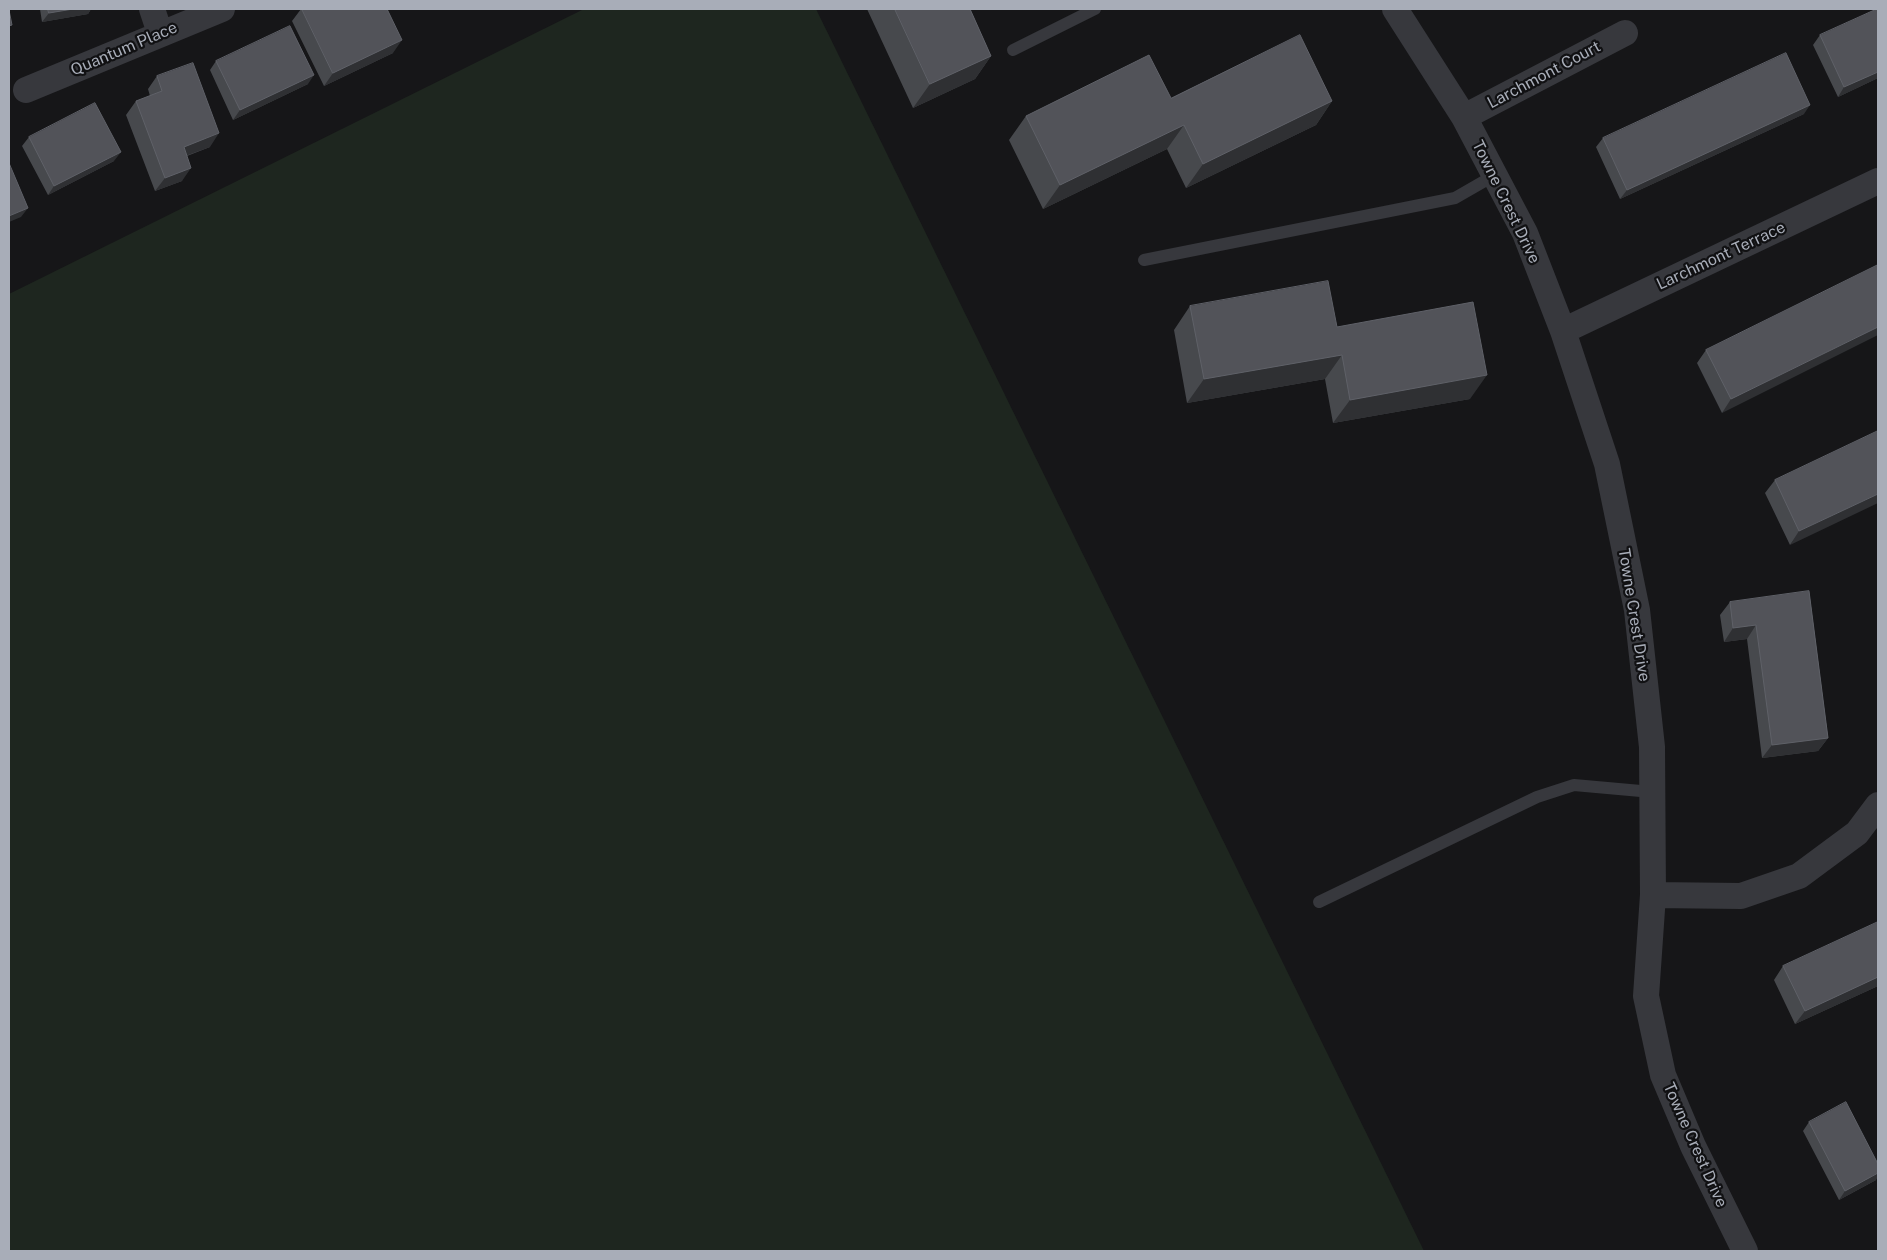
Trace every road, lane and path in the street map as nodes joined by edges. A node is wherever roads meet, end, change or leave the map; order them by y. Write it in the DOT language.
graph roads {
  1 [pos="152,9"];
  2 [pos="222,9"];
  3 [pos="1095,9"];
  4 [pos="1395,9"];
  5 [pos="160,33"];
  6 [pos="1624,33"];
  7 [pos="1014,50"];
  8 [pos="26,90"];
  9 [pos="1464,117"];
  10 [pos="1495,176"];
  11 [pos="1878,181"];
  12 [pos="1144,260"];
  13 [pos="1564,331"];
  14 [pos="1652,792"];
  15 [pos="1878,806"];
  16 [pos="1653,895"];
  17 [pos="1319,902"];
  18 [pos="1745,1251"];
  1 -- 5 [label="street"];
  2 -- 5 [label="street, Quantum Place"];
  3 -- 7 [label="lane"];
  4 -- 9 [label="street, Towne Crest Drive"];
  5 -- 8 [label="street, Quantum Place"];
  6 -- 9 [label="street, Larchmont Court"];
  9 -- 10 [label="street, Towne Crest Drive"];
  10 -- 12 [label="lane"];
  10 -- 13 [label="street, Towne Crest Drive"];
  11 -- 13 [label="street, Larchmont Terrace"];
  13 -- 14 [label="street, Towne Crest Drive"];
  14 -- 16 [label="street, Towne Crest Drive"];
  14 -- 17 [label="lane"];
  15 -- 16 [label="street"];
  16 -- 18 [label="street, Towne Crest Drive"];
}
